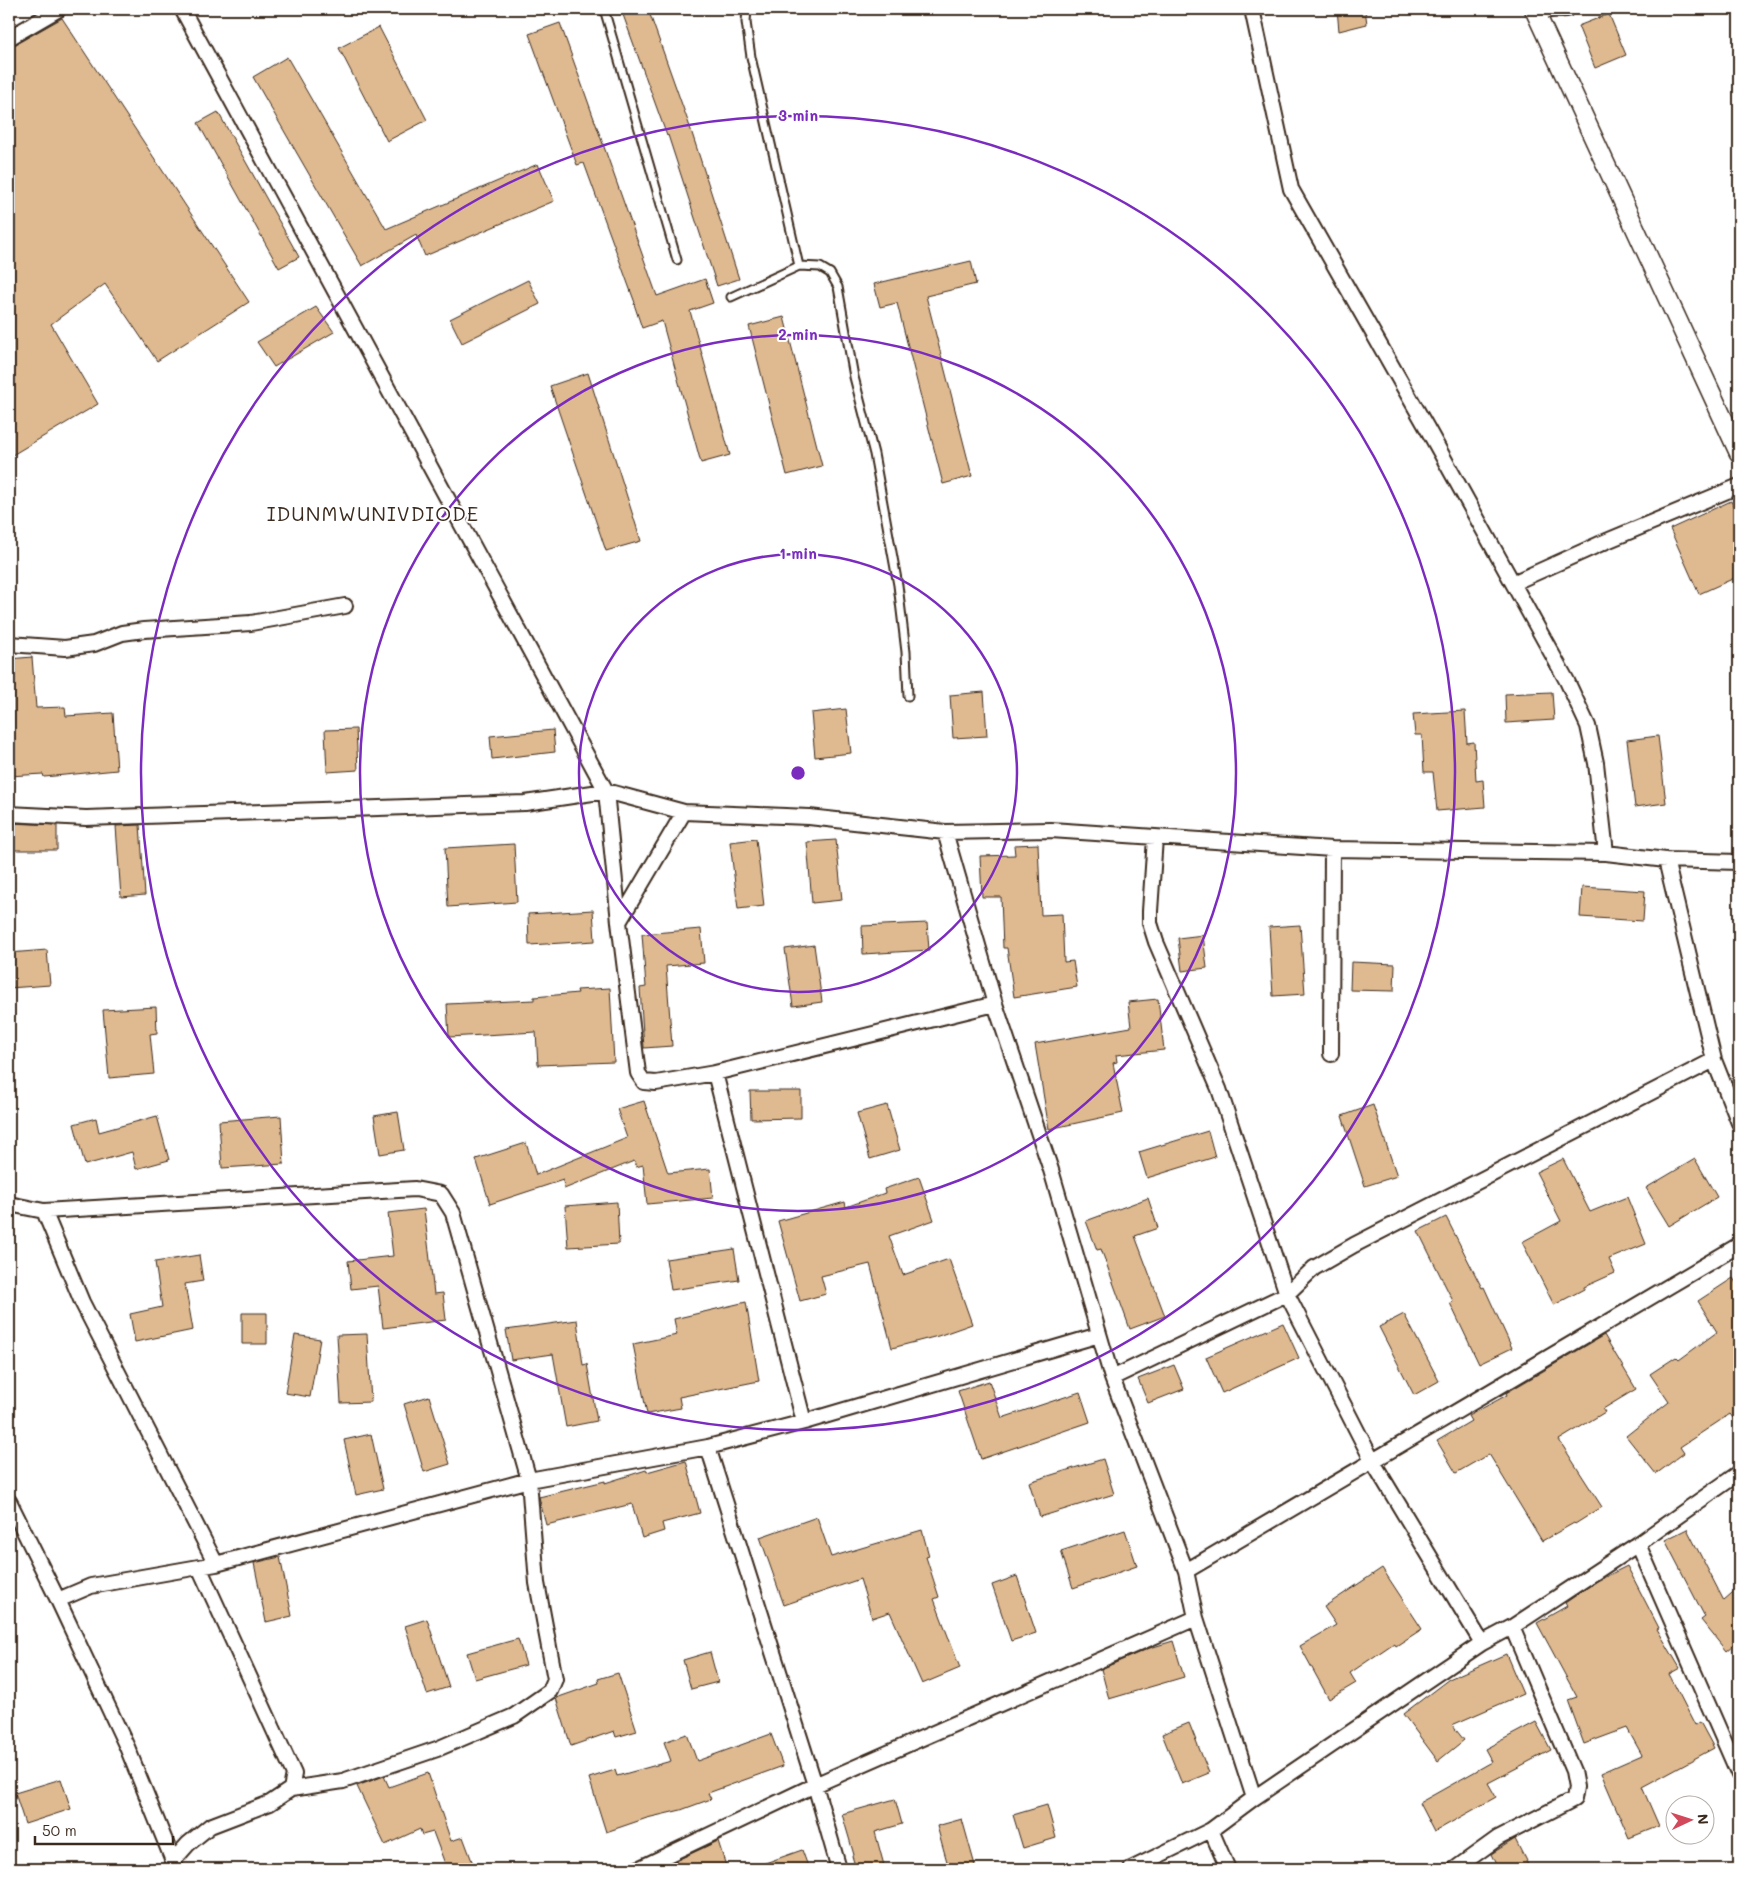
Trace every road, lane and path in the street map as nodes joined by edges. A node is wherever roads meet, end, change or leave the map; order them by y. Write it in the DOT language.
graph roads {
  1 [pos="59,9"];
  2 [pos="182,9"];
  3 [pos="604,9"];
  4 [pos="747,9"];
  5 [pos="1252,9"];
  6 [pos="1567,9"];
  7 [pos="1535,10"];
  8 [pos="9,38"];
  9 [pos="677,260"];
  10 [pos="799,266"];
  11 [pos="731,297"];
  12 [pos="1739,453"];
  13 [pos="1739,486"];
  14 [pos="1513,583"];
  15 [pos="345,606"];
  16 [pos="9,644"];
  17 [pos="908,696"];
  18 [pos="606,791"];
  19 [pos="684,812"];
  20 [pos="9,814"];
  21 [pos="945,832"];
  22 [pos="1155,838"];
  23 [pos="1332,849"];
  24 [pos="1606,853"];
  25 [pos="1666,860"];
  26 [pos="1739,862"];
  27 [pos="619,922"];
  28 [pos="995,1004"];
  29 [pos="1331,1054"];
  30 [pos="1714,1060"];
  31 [pos="715,1072"];
  32 [pos="1739,1123"];
  33 [pos="9,1204"];
  34 [pos="44,1211"];
  35 [pos="1739,1245"];
  36 [pos="1287,1294"];
  37 [pos="1100,1335"];
  38 [pos="1112,1378"];
  39 [pos="804,1422"];
  40 [pos="708,1447"];
  41 [pos="1373,1462"];
  42 [pos="1739,1473"];
  43 [pos="529,1480"];
  44 [pos="9,1500"];
  45 [pos="1638,1544"];
  46 [pos="216,1564"];
  47 [pos="199,1567"];
  48 [pos="1186,1571"];
  49 [pos="58,1600"];
  50 [pos="1196,1618"];
  51 [pos="1512,1627"];
  52 [pos="1482,1643"];
  53 [pos="1739,1775"];
  54 [pos="815,1785"];
  55 [pos="291,1789"];
  56 [pos="1254,1798"];
  57 [pos="1211,1830"];
  58 [pos="174,1865"];
  59 [pos="638,1869"];
  60 [pos="840,1869"];
  61 [pos="1131,1869"];
  62 [pos="1228,1869"];
  63 [pos="1455,1869"];
  1 -- 8 [label="street"];
  2 -- 18 [label="street"];
  3 -- 9 [label="lane"];
  4 -- 10 [label="lane"];
  5 -- 14 [label="street"];
  6 -- 7 [label="street"];
  7 -- 12 [label="street"];
  10 -- 11 [label="lane"];
  10 -- 17 [label="lane"];
  13 -- 14 [label="street"];
  14 -- 24 [label="street"];
  15 -- 16 [label="street"];
  18 -- 19 [label="street"];
  18 -- 20 [label="street"];
  18 -- 27 [label="street"];
  19 -- 21 [label="street"];
  19 -- 27 [label="street"];
  21 -- 22 [label="street"];
  21 -- 28 [label="street"];
  22 -- 23 [label="street"];
  22 -- 36 [label="street"];
  23 -- 24 [label="street"];
  23 -- 29 [label="street"];
  24 -- 25 [label="street"];
  25 -- 26 [label="street"];
  25 -- 30 [label="street"];
  27 -- 31 [label="street"];
  28 -- 31 [label="street"];
  28 -- 37 [label="street"];
  30 -- 32 [label="street"];
  30 -- 36 [label="street"];
  31 -- 39 [label="street"];
  33 -- 34 [label="street"];
  34 -- 43 [label="street"];
  34 -- 46 [label="street"];
  35 -- 41 [label="street"];
  36 -- 38 [label="street"];
  36 -- 41 [label="street"];
  37 -- 38 [label="street"];
  37 -- 39 [label="street"];
  38 -- 48 [label="street"];
  39 -- 40 [label="street"];
  40 -- 43 [label="street"];
  40 -- 54 [label="street"];
  41 -- 48 [label="street"];
  41 -- 52 [label="street"];
  42 -- 45 [label="street"];
  43 -- 46 [label="street"];
  43 -- 55 [label="street"];
  44 -- 49 [label="street"];
  45 -- 51 [label="street"];
  45 -- 53 [label="street"];
  46 -- 47 [label="street"];
  47 -- 49 [label="street"];
  47 -- 55 [label="street"];
  48 -- 50 [label="street"];
  49 -- 58 [label="street"];
  50 -- 54 [label="street"];
  50 -- 56 [label="street"];
  51 -- 52 [label="street"];
  51 -- 63 [label="street"];
  52 -- 56 [label="street"];
  54 -- 59 [label="street"];
  54 -- 60 [label="street"];
  55 -- 58 [label="street"];
  56 -- 57 [label="street"];
  57 -- 61 [label="street"];
  57 -- 62 [label="street"];
}
